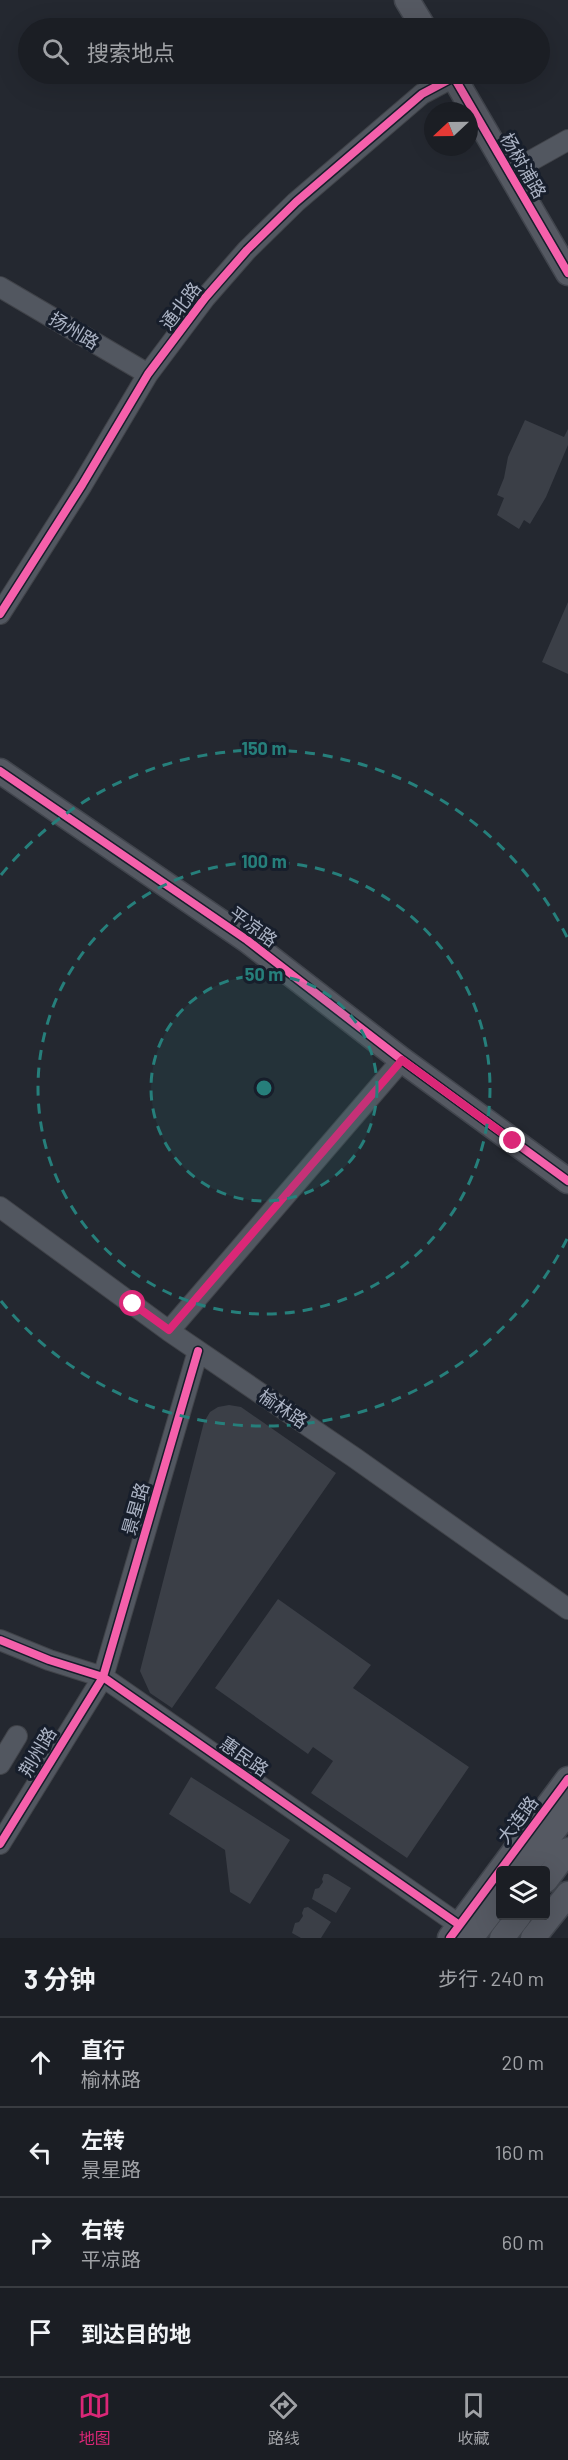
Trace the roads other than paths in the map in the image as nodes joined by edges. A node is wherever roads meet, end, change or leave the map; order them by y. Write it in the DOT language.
graph roads {
  1 [pos="407,0"];
  2 [pos="418,18"];
  3 [pos="438,84"];
  4 [pos="458,84"];
  5 [pos="568,140"];
  6 [pos="509,173"];
  7 [pos="568,273"];
  8 [pos="0,287"];
  9 [pos="148,374"];
  10 [pos="0,614"];
  11 [pos="0,771"];
  12 [pos="402,1060"];
  13 [pos="568,1181"];
  14 [pos="0,1207"];
  15 [pos="169,1330"];
  16 [pos="198,1351"];
  17 [pos="568,1609"];
  18 [pos="0,1640"];
  19 [pos="103,1677"];
  20 [pos="17,1736"];
  21 [pos="0,1764"];
  22 [pos="568,1779"];
  23 [pos="568,1812"];
  24 [pos="0,1844"];
  25 [pos="568,1850"];
  26 [pos="526,1866"];
  27 [pos="550,1875"];
  28 [pos="568,1894"];
  29 [pos="496,1904"];
  30 [pos="516,1920"];
  31 [pos="460,1933"];
  32 [pos="502,1938"];
  33 [pos="533,1938"];
  1 -- 2 [label="main road"];
  3 -- 9 [label="street, 通北路"];
  4 -- 6 [label="main road, 杨树浦路"];
  5 -- 6 [label="street"];
  6 -- 7 [label="main road, 杨树浦路"];
  8 -- 9 [label="street, 扬州路"];
  9 -- 10 [label="street, 通北路"];
  11 -- 12 [label="main road, 平凉路"];
  12 -- 13 [label="main road, 平凉路"];
  12 -- 15 [label="street"];
  14 -- 15 [label="street, 榆林路"];
  15 -- 16 [label="street, 榆林路"];
  16 -- 17 [label="street, 榆林路"];
  16 -- 19 [label="street, 景星路"];
  18 -- 19 [label="street, 惠民路"];
  19 -- 24 [label="street, 荆州路"];
  19 -- 31 [label="street, 惠民路"];
  20 -- 21 [label="street"];
  22 -- 31 [label="main road, 大连路"];
  23 -- 26 [label="main road"];
  25 -- 27 [label="main road"];
  28 -- 33 [label="main road"];
  29 -- 31 [label="main road"];
  30 -- 32 [label="main road"];
}
